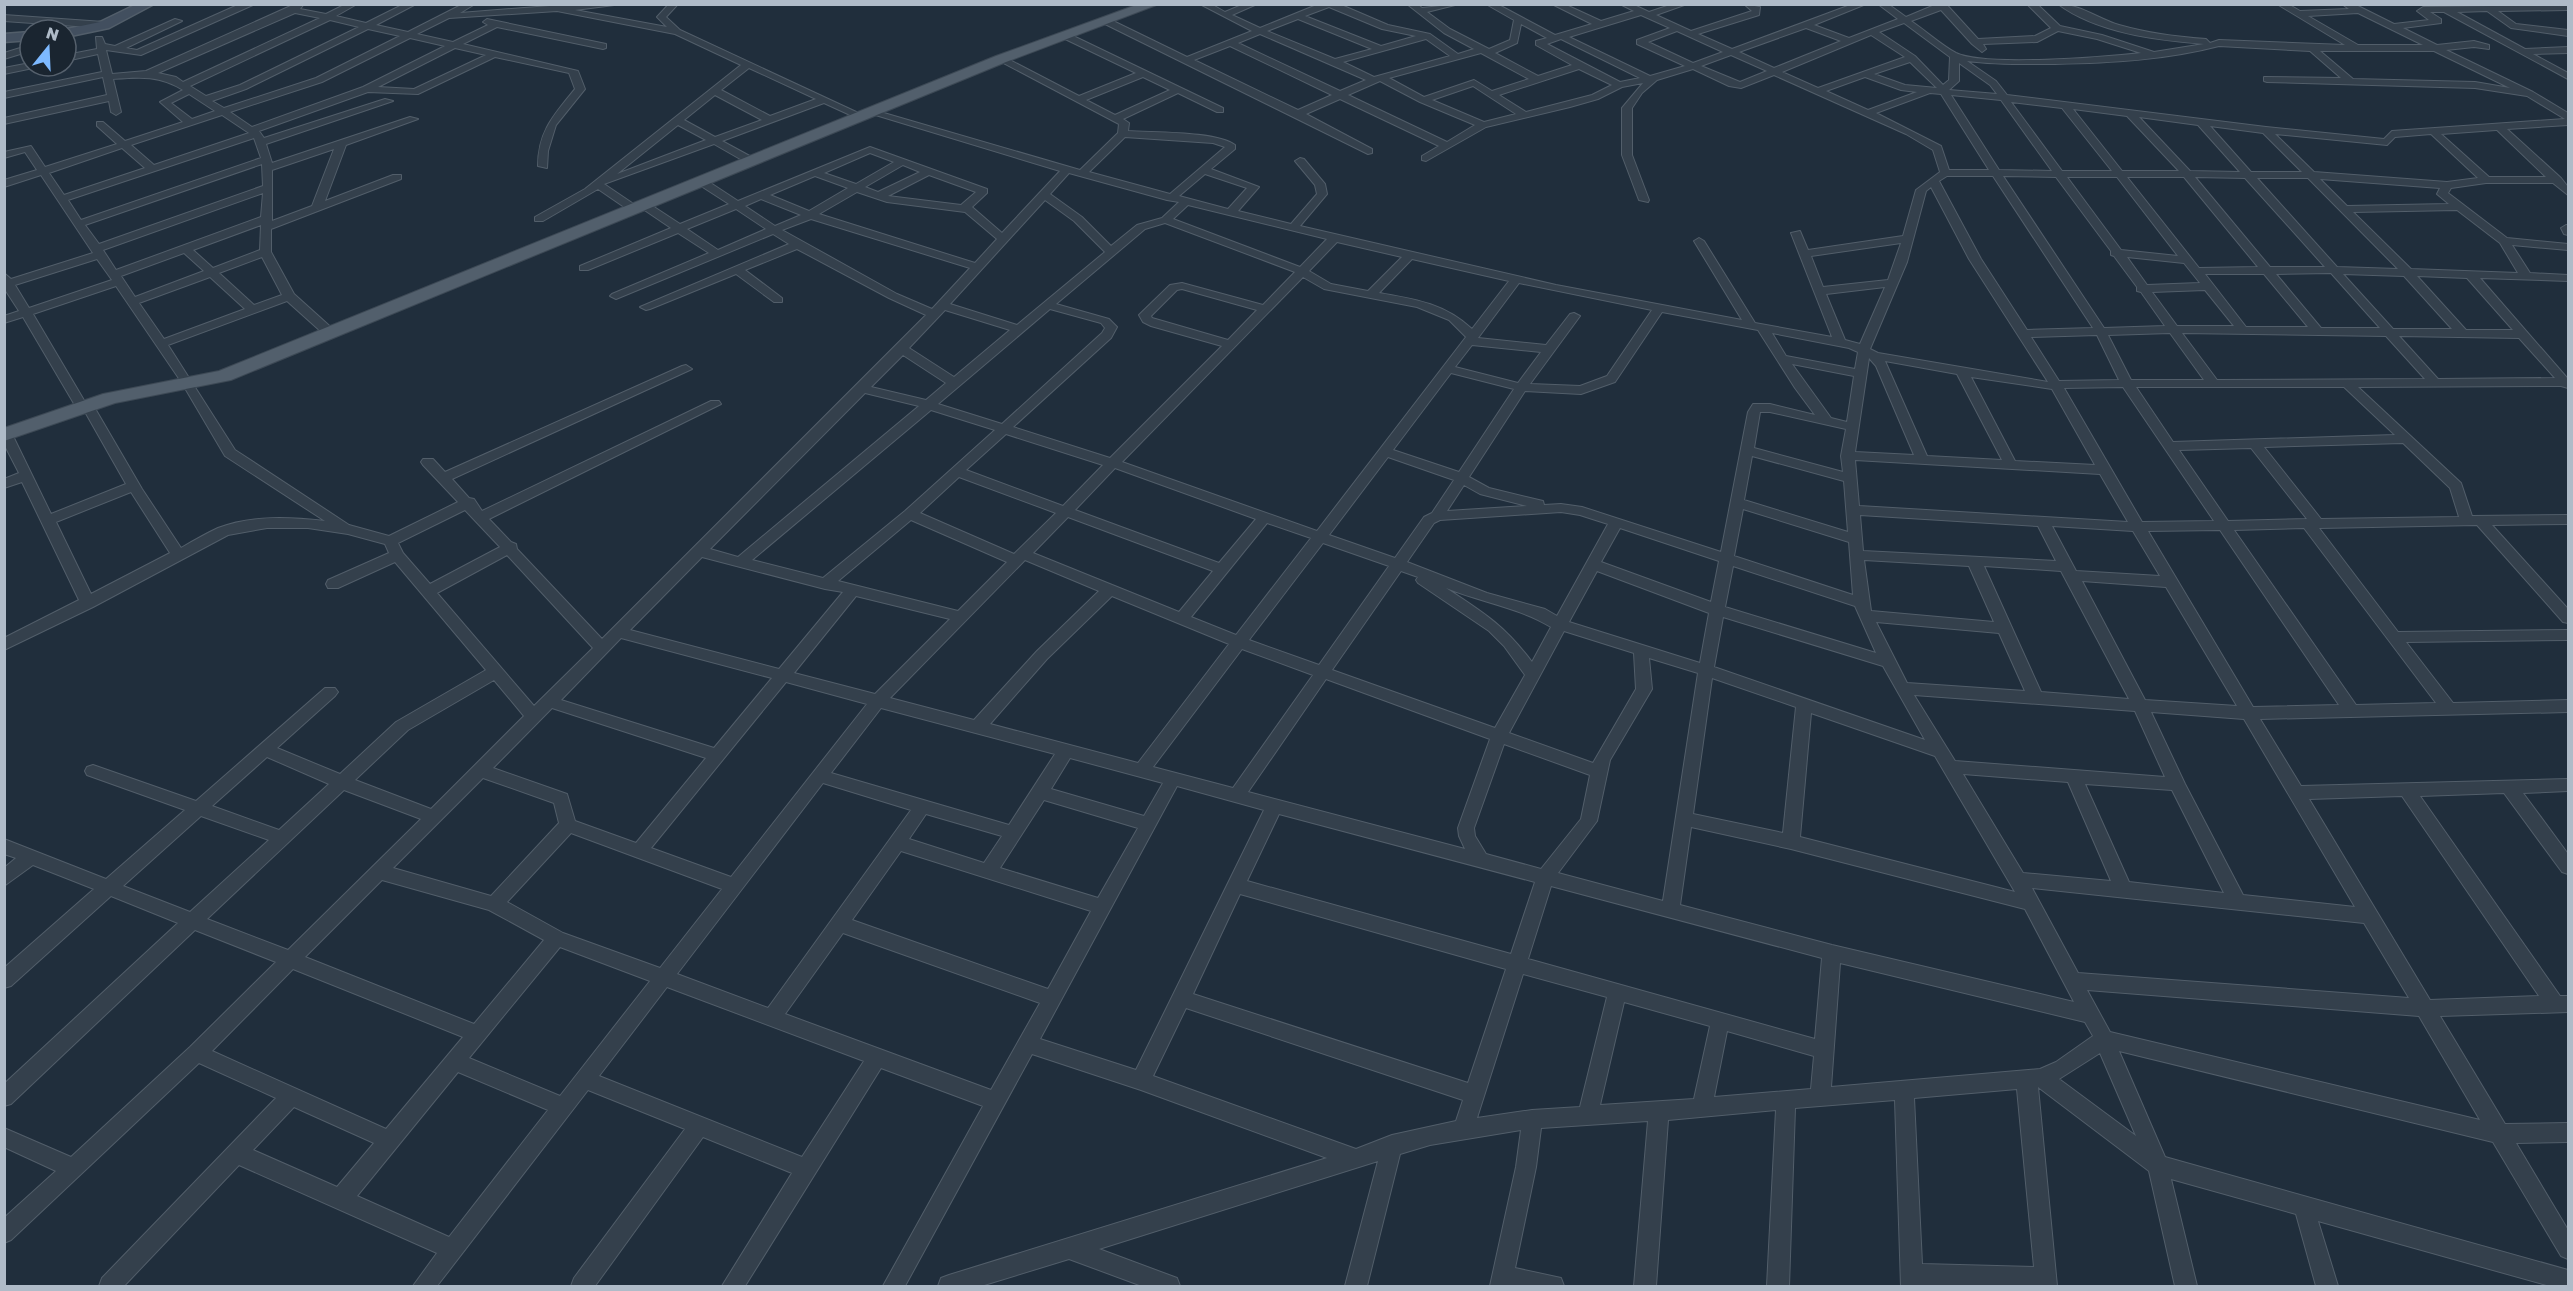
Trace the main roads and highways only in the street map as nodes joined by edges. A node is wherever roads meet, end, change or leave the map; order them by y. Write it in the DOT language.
graph roads {
  1 [pos="1153,4"];
  2 [pos="5,435"];
  1 -- 2 [label="main road"];
}
